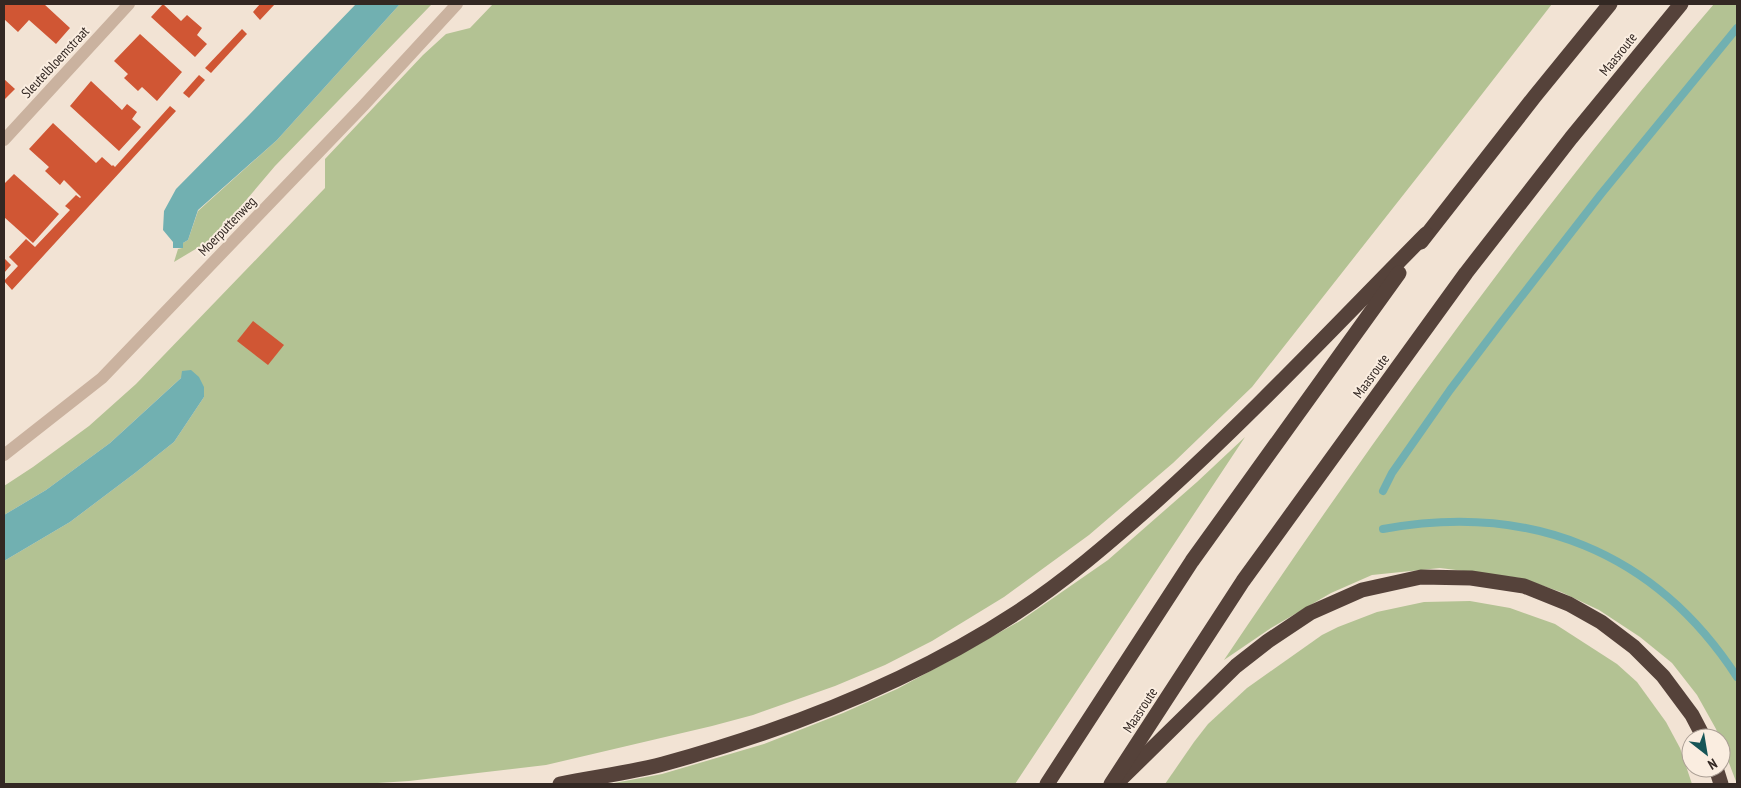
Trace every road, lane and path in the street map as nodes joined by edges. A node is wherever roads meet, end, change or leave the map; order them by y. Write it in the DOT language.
graph roads {
  1 [pos="129,4"];
  2 [pos="457,4"];
  3 [pos="1610,4"];
  4 [pos="1681,4"];
  5 [pos="4,140"];
  6 [pos="1426,234"];
  7 [pos="4,455"];
  8 [pos="1699,728"];
  9 [pos="560,784"];
  10 [pos="1047,784"];
  11 [pos="1111,784"];
  12 [pos="1116,784"];
  1 -- 5 [label="street, Sleutelbloemstraat"];
  2 -- 7 [label="street, Moerputtenweg"];
  3 -- 6 [label="highway"];
  4 -- 11 [label="highway, Maasroute"];
  6 -- 9 [label="highway"];
  6 -- 10 [label="highway"];
  8 -- 12 [label="highway"];
}
